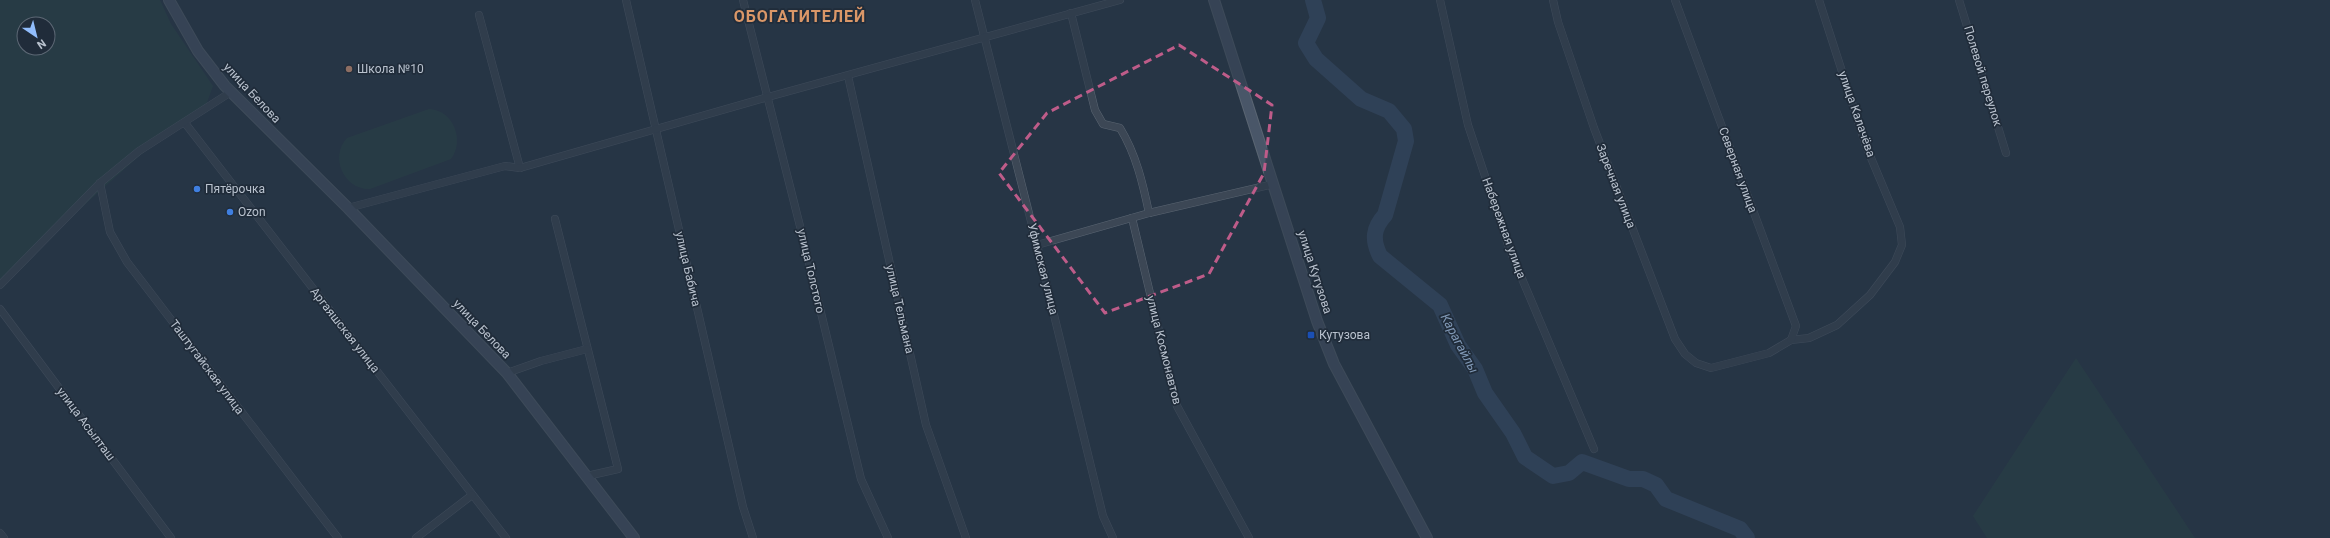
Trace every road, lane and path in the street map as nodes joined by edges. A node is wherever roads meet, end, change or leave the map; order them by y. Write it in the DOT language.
graph roads {
  1 [pos="169,0"];
  2 [pos="626,0"];
  3 [pos="743,0"];
  4 [pos="975,0"];
  5 [pos="1120,0"];
  6 [pos="1214,0"];
  7 [pos="1440,0"];
  8 [pos="1553,0"];
  9 [pos="1675,0"];
  10 [pos="1819,0"];
  11 [pos="1959,0"];
  12 [pos="1071,13"];
  13 [pos="479,15"];
  14 [pos="985,37"];
  15 [pos="848,76"];
  16 [pos="231,92"];
  17 [pos="768,97"];
  18 [pos="185,123"];
  19 [pos="656,130"];
  20 [pos="2006,153"];
  21 [pos="520,168"];
  22 [pos="100,183"];
  23 [pos="1274,184"];
  24 [pos="348,208"];
  25 [pos="1149,213"];
  26 [pos="1132,218"];
  27 [pos="555,219"];
  28 [pos="1038,245"];
  29 [pos="0,285"];
  30 [pos="0,309"];
  31 [pos="1791,340"];
  32 [pos="587,349"];
  33 [pos="507,373"];
  34 [pos="1594,449"];
  35 [pos="588,476"];
  36 [pos="472,495"];
  37 [pos="0,533"];
  38 [pos="4,538"];
  39 [pos="171,538"];
  40 [pos="338,538"];
  41 [pos="416,538"];
  42 [pos="506,538"];
  43 [pos="634,538"];
  44 [pos="753,538"];
  45 [pos="888,538"];
  46 [pos="966,538"];
  47 [pos="1113,538"];
  48 [pos="1249,538"];
  49 [pos="1427,538"];
  1 -- 16 [label="main road, улица Белова"];
  2 -- 19 [label="street, улица Бабича"];
  3 -- 17 [label="street, улица Толстого"];
  4 -- 14 [label="street, Уфимская улица"];
  5 -- 12 [label="street"];
  6 -- 23 [label="main road, улица Кутузова"];
  7 -- 34 [label="street, Набережная улица"];
  8 -- 31 [label="street, Заречная улица"];
  9 -- 31 [label="street, Северная улица"];
  10 -- 31 [label="street, улица Калачёва"];
  11 -- 20 [label="street, Полевой переулок"];
  12 -- 14 [label="street"];
  12 -- 25 [label="street"];
  13 -- 21 [label="street"];
  14 -- 15 [label="street"];
  14 -- 28 [label="street, Уфимская улица"];
  15 -- 17 [label="street"];
  15 -- 46 [label="street, улица Тельмана"];
  16 -- 18 [label="street"];
  16 -- 24 [label="main road, улица Белова"];
  17 -- 19 [label="street"];
  17 -- 45 [label="street, улица Толстого"];
  18 -- 22 [label="street"];
  18 -- 36 [label="street, Аргаяшская улица"];
  19 -- 21 [label="street"];
  19 -- 44 [label="street, улица Бабича"];
  21 -- 24 [label="street"];
  22 -- 29 [label="street"];
  22 -- 40 [label="street, Таштугайская улица"];
  23 -- 25 [label="street"];
  23 -- 49 [label="main road, улица Кутузова"];
  24 -- 33 [label="main road, улица Белова"];
  25 -- 26 [label="street"];
  26 -- 28 [label="street"];
  26 -- 48 [label="street, улица Космонавтов"];
  27 -- 32 [label="street"];
  28 -- 47 [label="street, Уфимская улица"];
  30 -- 39 [label="street, улица Асылташ"];
  32 -- 33 [label="street"];
  32 -- 35 [label="street"];
  33 -- 35 [label="main road, улица Белова"];
  35 -- 43 [label="main road, улица Белова"];
  36 -- 41 [label="street"];
  36 -- 42 [label="street, Аргаяшская улица"];
  37 -- 38 [label="street"];
}
